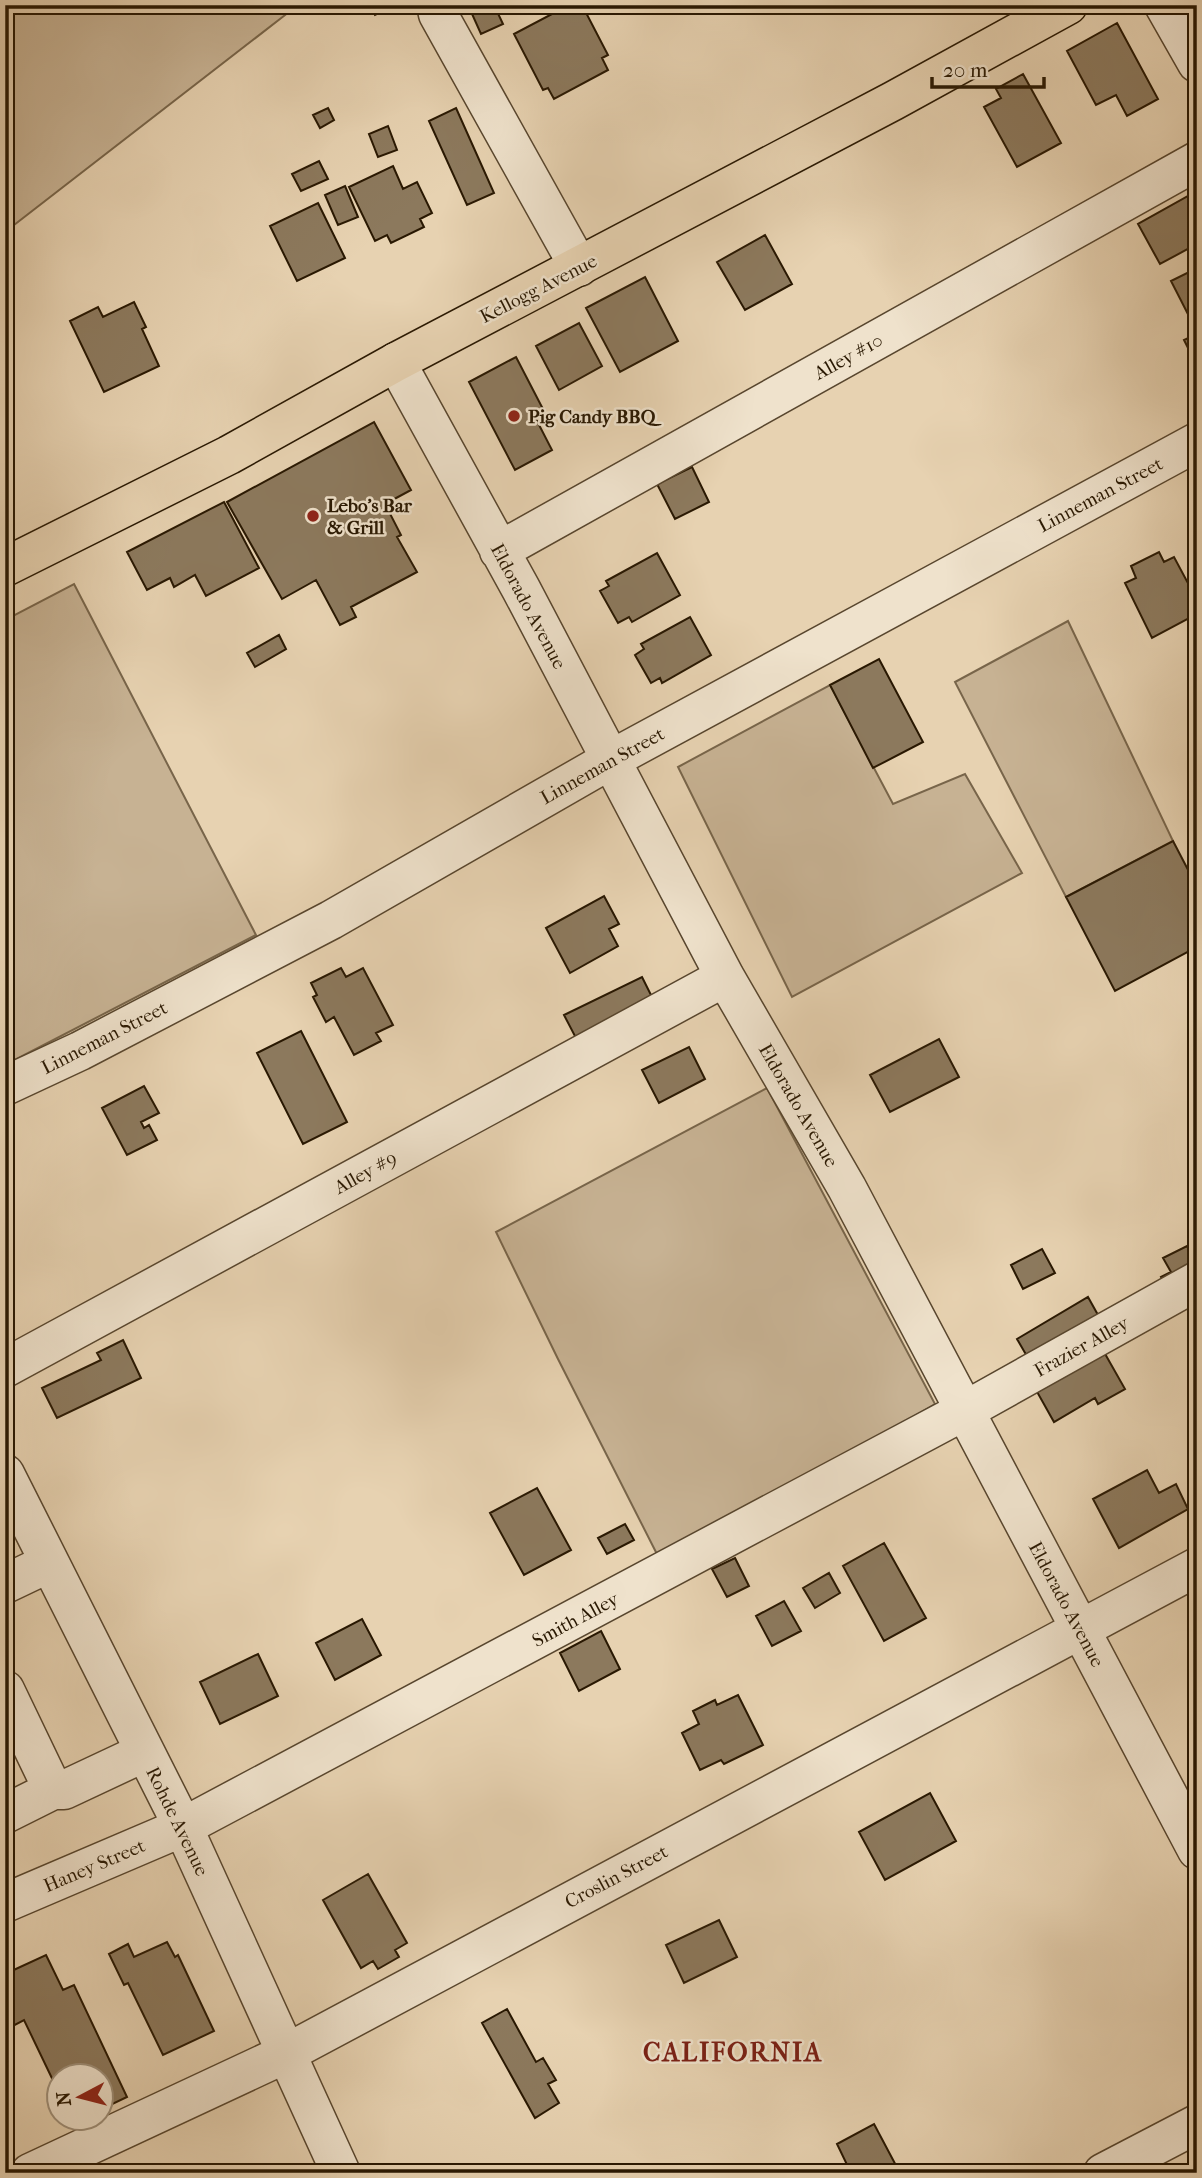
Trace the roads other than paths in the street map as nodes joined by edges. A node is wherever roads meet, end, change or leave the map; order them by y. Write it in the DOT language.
graph roads {
  1 [pos="436,5"];
  2 [pos="1068,5"];
  3 [pos="1164,5"];
  4 [pos="1197,63"];
  5 [pos="1197,161"];
  6 [pos="579,267"];
  7 [pos="396,362"];
  8 [pos="1197,442"];
  9 [pos="499,551"];
  10 [pos="5,567"];
  11 [pos="610,760"];
  12 [pos="725,977"];
  13 [pos="5,1086"];
  14 [pos="1197,1281"];
  15 [pos="5,1368"];
  16 [pos="966,1410"];
  17 [pos="5,1474"];
  18 [pos="49,1563"];
  19 [pos="1197,1567"];
  20 [pos="5,1584"];
  21 [pos="1079,1628"];
  22 [pos="5,1690"];
  23 [pos="145,1752"];
  24 [pos="53,1790"];
  25 [pos="5,1814"];
  26 [pos="183,1828"];
  27 [pos="1197,1850"];
  28 [pos="5,1903"];
  29 [pos="285,2054"];
  30 [pos="1197,2124"];
  31 [pos="30,2173"];
  32 [pos="341,2173"];
  33 [pos="1103,2173"];
  1 -- 6 [label="street"];
  2 -- 6 [label="main road, Kellogg Avenue"];
  3 -- 4 [label="street"];
  5 -- 9 [label="street, Alley #10"];
  6 -- 7 [label="main road, Kellogg Avenue"];
  7 -- 9 [label="street, Eldorado Avenue"];
  7 -- 10 [label="main road, Kellogg Avenue"];
  8 -- 11 [label="street, Linneman Street"];
  9 -- 11 [label="street, Eldorado Avenue"];
  11 -- 12 [label="street, Eldorado Avenue"];
  11 -- 13 [label="street, Linneman Street"];
  12 -- 15 [label="street, Alley #9"];
  12 -- 16 [label="street, Eldorado Avenue"];
  14 -- 16 [label="street, Frazier Alley"];
  16 -- 21 [label="street, Eldorado Avenue"];
  16 -- 26 [label="street, Smith Alley"];
  17 -- 18 [label="street, Rohde Avenue"];
  18 -- 20 [label="street"];
  18 -- 23 [label="street, Rohde Avenue"];
  19 -- 21 [label="street, Croslin Street"];
  21 -- 27 [label="street, Eldorado Avenue"];
  21 -- 29 [label="street, Croslin Street"];
  22 -- 24 [label="street"];
  23 -- 24 [label="street"];
  23 -- 26 [label="street, Rohde Avenue"];
  24 -- 25 [label="street"];
  26 -- 28 [label="street, Haney Street"];
  26 -- 29 [label="street, Rohde Avenue"];
  29 -- 31 [label="street, Croslin Street"];
  29 -- 32 [label="street, Rohde Avenue"];
  30 -- 33 [label="street"];
}
